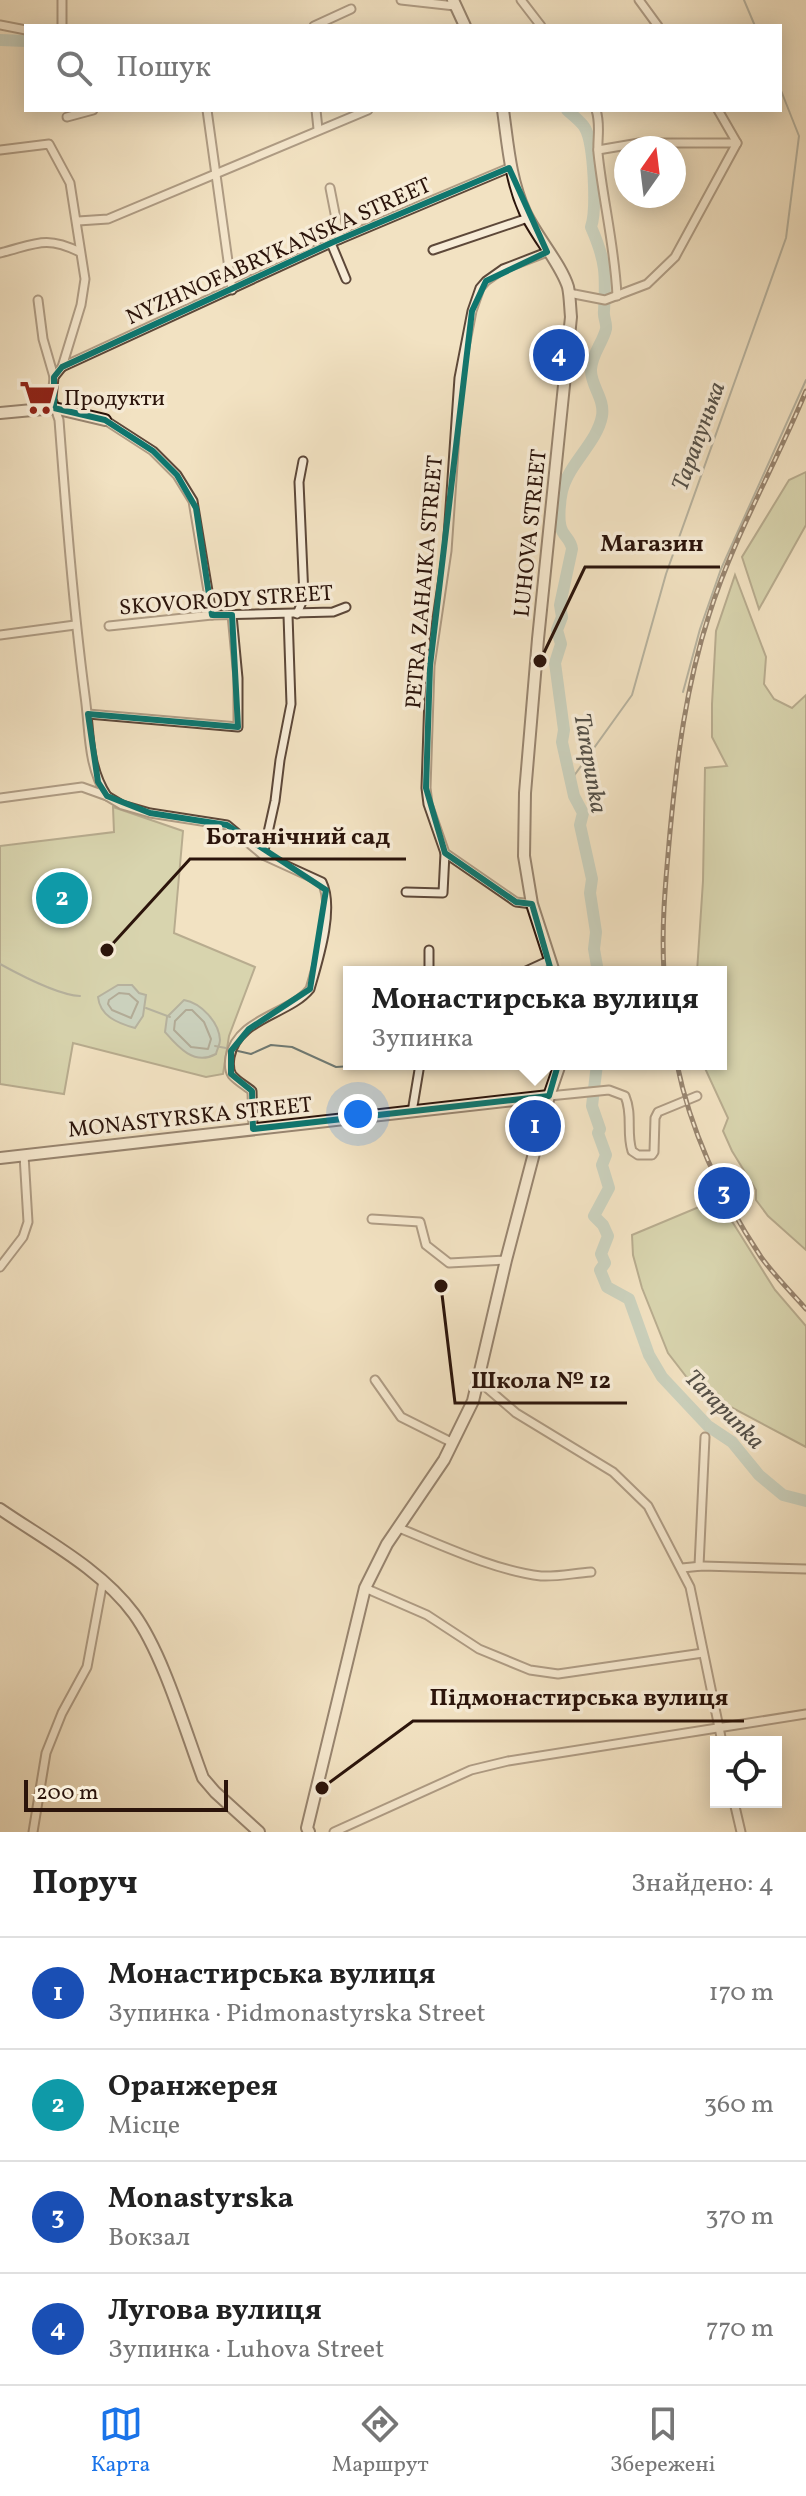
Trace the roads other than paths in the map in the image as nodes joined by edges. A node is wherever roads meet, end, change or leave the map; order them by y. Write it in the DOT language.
graph roads {
  1 [pos="62,0"];
  2 [pos="401,0"];
  3 [pos="521,0"];
  4 [pos="639,0"];
  5 [pos="454,3"];
  6 [pos="351,9"];
  7 [pos="62,24"];
  8 [pos="318,24"];
  9 [pos="464,24"];
  10 [pos="539,24"];
  11 [pos="657,24"];
  12 [pos="0,25"];
  13 [pos="24,30"];
  14 [pos="86,112"];
  15 [pos="207,112"];
  16 [pos="316,112"];
  17 [pos="363,112"];
  18 [pos="503,112"];
  19 [pos="597,112"];
  20 [pos="719,112"];
  21 [pos="67,117"];
  22 [pos="318,129"];
  23 [pos="737,143"];
  24 [pos="0,150"];
  25 [pos="598,150"];
  26 [pos="509,168"];
  27 [pos="216,174"];
  28 [pos="330,188"];
  29 [pos="528,218"];
  30 [pos="78,221"];
  31 [pos="340,239"];
  32 [pos="331,243"];
  33 [pos="433,250"];
  34 [pos="80,252"];
  35 [pos="547,252"];
  36 [pos="0,253"];
  37 [pos="346,279"];
  38 [pos="232,290"];
  39 [pos="569,293"];
  40 [pos="617,296"];
  41 [pos="38,300"];
  42 [pos="62,367"];
  43 [pos="54,377"];
  44 [pos="54,408"];
  45 [pos="0,413"];
  46 [pos="105,420"];
  47 [pos="303,461"];
  48 [pos="346,607"];
  49 [pos="297,614"];
  50 [pos="212,615"];
  51 [pos="232,615"];
  52 [pos="288,615"];
  53 [pos="75,625"];
  54 [pos="109,626"];
  55 [pos="0,635"];
  56 [pos="88,714"];
  57 [pos="107,796"];
  58 [pos="0,798"];
  59 [pos="445,853"];
  60 [pos="263,855"];
  61 [pos="406,892"];
  62 [pos="532,904"];
  63 [pos="429,950"];
  64 [pos="550,960"];
  65 [pos="429,966"];
  66 [pos="537,966"];
  67 [pos="552,966"];
  68 [pos="419,1070"];
  69 [pos="558,1070"];
  70 [pos="549,1096"];
  71 [pos="697,1096"];
  72 [pos="412,1112"];
  73 [pos="253,1129"];
  74 [pos="24,1155"];
  75 [pos="0,1158"];
  76 [pos="372,1219"];
  77 [pos="506,1260"];
  78 [pos="0,1267"];
  79 [pos="375,1380"];
  80 [pos="479,1381"];
  81 [pos="705,1437"];
  82 [pos="453,1443"];
  83 [pos="0,1509"];
  84 [pos="399,1528"];
  85 [pos="699,1566"];
  86 [pos="682,1568"];
  87 [pos="806,1569"];
  88 [pos="591,1572"];
  89 [pos="103,1581"];
  90 [pos="365,1588"];
  91 [pos="703,1653"];
  92 [pos="806,1714"];
  93 [pos="720,1730"];
  94 [pos="721,1736"];
  95 [pos="735,1808"];
  96 [pos="33,1832"];
  97 [pos="259,1832"];
  98 [pos="309,1832"];
  99 [pos="334,1832"];
  100 [pos="741,1832"];
  1 -- 7 [label="street"];
  2 -- 5 [label="street"];
  3 -- 10 [label="street"];
  4 -- 11 [label="street"];
  5 -- 9 [label="street"];
  6 -- 8 [label="street"];
  12 -- 13 [label="street"];
  14 -- 21 [label="street"];
  15 -- 27 [label="street"];
  16 -- 22 [label="street"];
  17 -- 22 [label="street"];
  18 -- 26 [label="street, LUHOVA STREET"];
  19 -- 25 [label="street"];
  20 -- 23 [label="street"];
  22 -- 27 [label="street"];
  23 -- 25 [label="street"];
  23 -- 40 [label="street"];
  24 -- 30 [label="street"];
  25 -- 40 [label="street"];
  26 -- 29 [label="street, LUHOVA STREET"];
  26 -- 31 [label="street, NYZHNOFABRYKANSKA STREET"];
  27 -- 30 [label="street"];
  27 -- 38 [label="street"];
  28 -- 31 [label="street"];
  29 -- 33 [label="street"];
  29 -- 35 [label="street, LUHOVA STREET"];
  30 -- 34 [label="street"];
  31 -- 32 [label="street, NYZHNOFABRYKANSKA STREET"];
  32 -- 37 [label="street"];
  32 -- 38 [label="street, NYZHNOFABRYKANSKA STREET"];
  34 -- 36 [label="street"];
  34 -- 42 [label="street"];
  35 -- 39 [label="street, LUHOVA STREET"];
  35 -- 59 [label="street, PETRA ZAHAIKA STREET"];
  38 -- 42 [label="street, NYZHNOFABRYKANSKA STREET"];
  39 -- 40 [label="street"];
  39 -- 62 [label="street, LUHOVA STREET"];
  41 -- 43 [label="street"];
  42 -- 43 [label="street"];
  43 -- 44 [label="street"];
  44 -- 45 [label="street"];
  44 -- 46 [label="street"];
  44 -- 53 [label="street"];
  46 -- 50 [label="street"];
  47 -- 49 [label="street"];
  48 -- 49 [label="street, SKOVORODY STREET"];
  49 -- 52 [label="street, SKOVORODY STREET"];
  50 -- 51 [label="street, SKOVORODY STREET"];
  50 -- 54 [label="street, SKOVORODY STREET"];
  51 -- 52 [label="street, SKOVORODY STREET"];
  51 -- 56 [label="street"];
  52 -- 60 [label="street"];
  53 -- 55 [label="street"];
  53 -- 56 [label="street"];
  56 -- 57 [label="street"];
  57 -- 58 [label="street"];
  57 -- 60 [label="street"];
  59 -- 61 [label="street"];
  59 -- 62 [label="street"];
  60 -- 73 [label="street"];
  62 -- 64 [label="street, LUHOVA STREET"];
  63 -- 65 [label="street"];
  64 -- 66 [label="street"];
  64 -- 67 [label="street, LUHOVA STREET"];
  68 -- 72 [label="street"];
  69 -- 70 [label="street"];
  70 -- 71 [label="street"];
  70 -- 72 [label="street, MONASTYRSKA STREET"];
  70 -- 77 [label="street"];
  72 -- 73 [label="street, MONASTYRSKA STREET"];
  73 -- 74 [label="street, MONASTYRSKA STREET"];
  74 -- 75 [label="street, MONASTYRSKA STREET"];
  74 -- 78 [label="street"];
  76 -- 77 [label="street"];
  77 -- 80 [label="street"];
  79 -- 82 [label="street"];
  80 -- 82 [label="street"];
  80 -- 86 [label="street"];
  81 -- 85 [label="street"];
  82 -- 84 [label="street"];
  83 -- 89 [label="street"];
  84 -- 88 [label="street"];
  84 -- 90 [label="street"];
  85 -- 86 [label="street"];
  85 -- 87 [label="street"];
  86 -- 91 [label="street"];
  89 -- 96 [label="street"];
  89 -- 97 [label="street"];
  90 -- 91 [label="street"];
  90 -- 98 [label="street"];
  91 -- 93 [label="street"];
  92 -- 93 [label="street"];
  93 -- 94 [label="street"];
  93 -- 99 [label="street"];
  95 -- 100 [label="street"];
}
